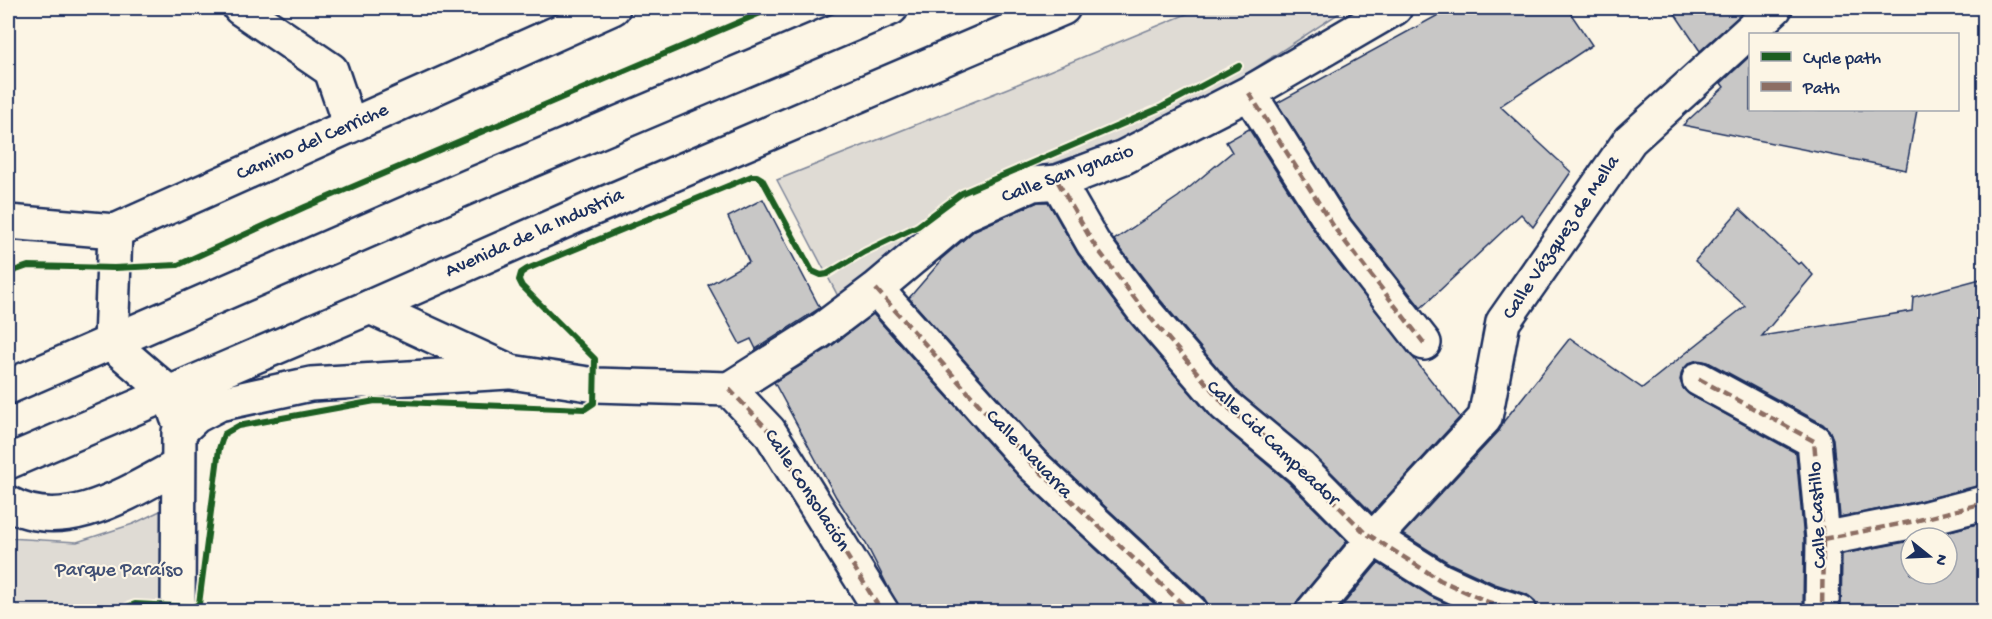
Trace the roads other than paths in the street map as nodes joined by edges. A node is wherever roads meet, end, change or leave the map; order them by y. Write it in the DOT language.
graph roads {
  1 [pos="240,8"];
  2 [pos="613,8"];
  3 [pos="891,8"];
  4 [pos="1063,8"];
  5 [pos="1395,8"];
  6 [pos="1775,8"];
  7 [pos="1249,93"];
  8 [pos="350,126"];
  9 [pos="1058,182"];
  10 [pos="8,222"];
  11 [pos="115,231"];
  12 [pos="876,288"];
  13 [pos="370,307"];
  14 [pos="111,343"];
  15 [pos="1424,343"];
  16 [pos="511,372"];
  17 [pos="1699,379"];
  18 [pos="8,387"];
  19 [pos="729,389"];
  20 [pos="170,393"];
  21 [pos="179,432"];
  22 [pos="8,462"];
  23 [pos="178,466"];
  24 [pos="1984,503"];
  25 [pos="12,510"];
  26 [pos="1374,538"];
  27 [pos="1823,539"];
  28 [pos="1485,607"];
  29 [pos="178,612"];
  30 [pos="882,612"];
  31 [pos="1191,612"];
  32 [pos="1312,612"];
  33 [pos="1520,612"];
  34 [pos="1822,612"];
  1 -- 8 [label="street"];
  2 -- 8 [label="street, Camino del Cerriche"];
  3 -- 14 [label="street"];
  4 -- 13 [label="street, Avenida de la Industria"];
  5 -- 7 [label="street, Calle San Ignacio"];
  6 -- 26 [label="street, Calle Vázquez de Mella"];
  7 -- 9 [label="street, Calle San Ignacio"];
  7 -- 15 [label="street"];
  8 -- 11 [label="street, Camino del Cerriche"];
  9 -- 12 [label="street, Calle San Ignacio"];
  9 -- 26 [label="street, Calle Cid Campeador"];
  10 -- 11 [label="street"];
  11 -- 14 [label="street"];
  12 -- 19 [label="street, Calle San Ignacio"];
  12 -- 31 [label="street, Calle Navarra"];
  13 -- 16 [label="street"];
  13 -- 20 [label="street, Avenida de la Industria"];
  14 -- 18 [label="street"];
  14 -- 20 [label="street"];
  16 -- 19 [label="street"];
  16 -- 21 [label="street"];
  17 -- 27 [label="street, Calle Castillo"];
  19 -- 30 [label="street, Calle Consolación"];
  20 -- 21 [label="street"];
  20 -- 22 [label="street, Avenida de la Industria"];
  21 -- 23 [label="street"];
  23 -- 25 [label="street"];
  23 -- 29 [label="street"];
  24 -- 27 [label="street"];
  26 -- 28 [label="street, Calle Cid Campeador"];
  26 -- 32 [label="street, Calle Vázquez de Mella"];
  27 -- 34 [label="street, Calle Castillo"];
  28 -- 33 [label="street, Calle Cid Campeador"];
}
